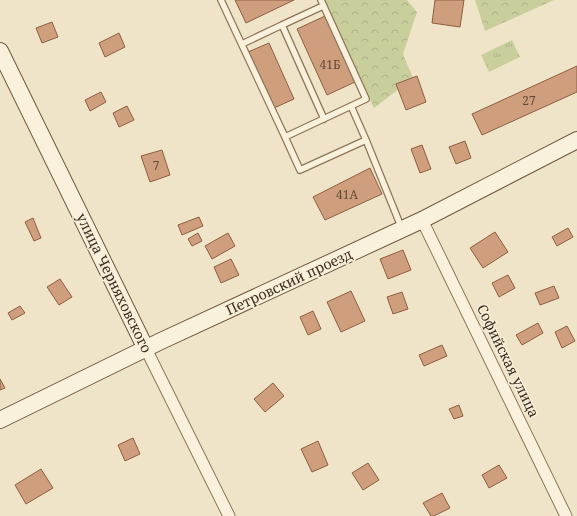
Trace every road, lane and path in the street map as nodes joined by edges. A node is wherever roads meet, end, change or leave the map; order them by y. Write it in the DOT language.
graph roads {
  1 [pos="222,0"];
  2 [pos="321,0"];
  3 [pos="323,6"];
  4 [pos="282,26"];
  5 [pos="242,44"];
  6 [pos="0,51"];
  7 [pos="351,106"];
  8 [pos="324,119"];
  9 [pos="285,137"];
  10 [pos="366,140"];
  11 [pos="577,140"];
  12 [pos="422,220"];
  13 [pos="402,229"];
  14 [pos="146,348"];
  15 [pos="0,420"];
  16 [pos="229,516"];
  17 [pos="566,516"];
  1 -- 5 [label="lane"];
  2 -- 3 [label="lane"];
  3 -- 4 [label="lane"];
  3 -- 7 [label="lane"];
  4 -- 5 [label="lane"];
  4 -- 8 [label="lane"];
  5 -- 9 [label="lane"];
  6 -- 14 [label="street, улица Черняховского"];
  7 -- 8 [label="lane"];
  7 -- 10 [label="lane"];
  8 -- 9 [label="lane"];
  9 -- 10 [label="lane"];
  10 -- 13 [label="lane"];
  11 -- 12 [label="street, Петровский проезд"];
  12 -- 13 [label="street, Петровский проезд"];
  12 -- 17 [label="street, Софийская улица"];
  13 -- 14 [label="street, Петровский проезд"];
  14 -- 15 [label="street, Петровский проезд"];
  14 -- 16 [label="street, улица Черняховского"];
}
